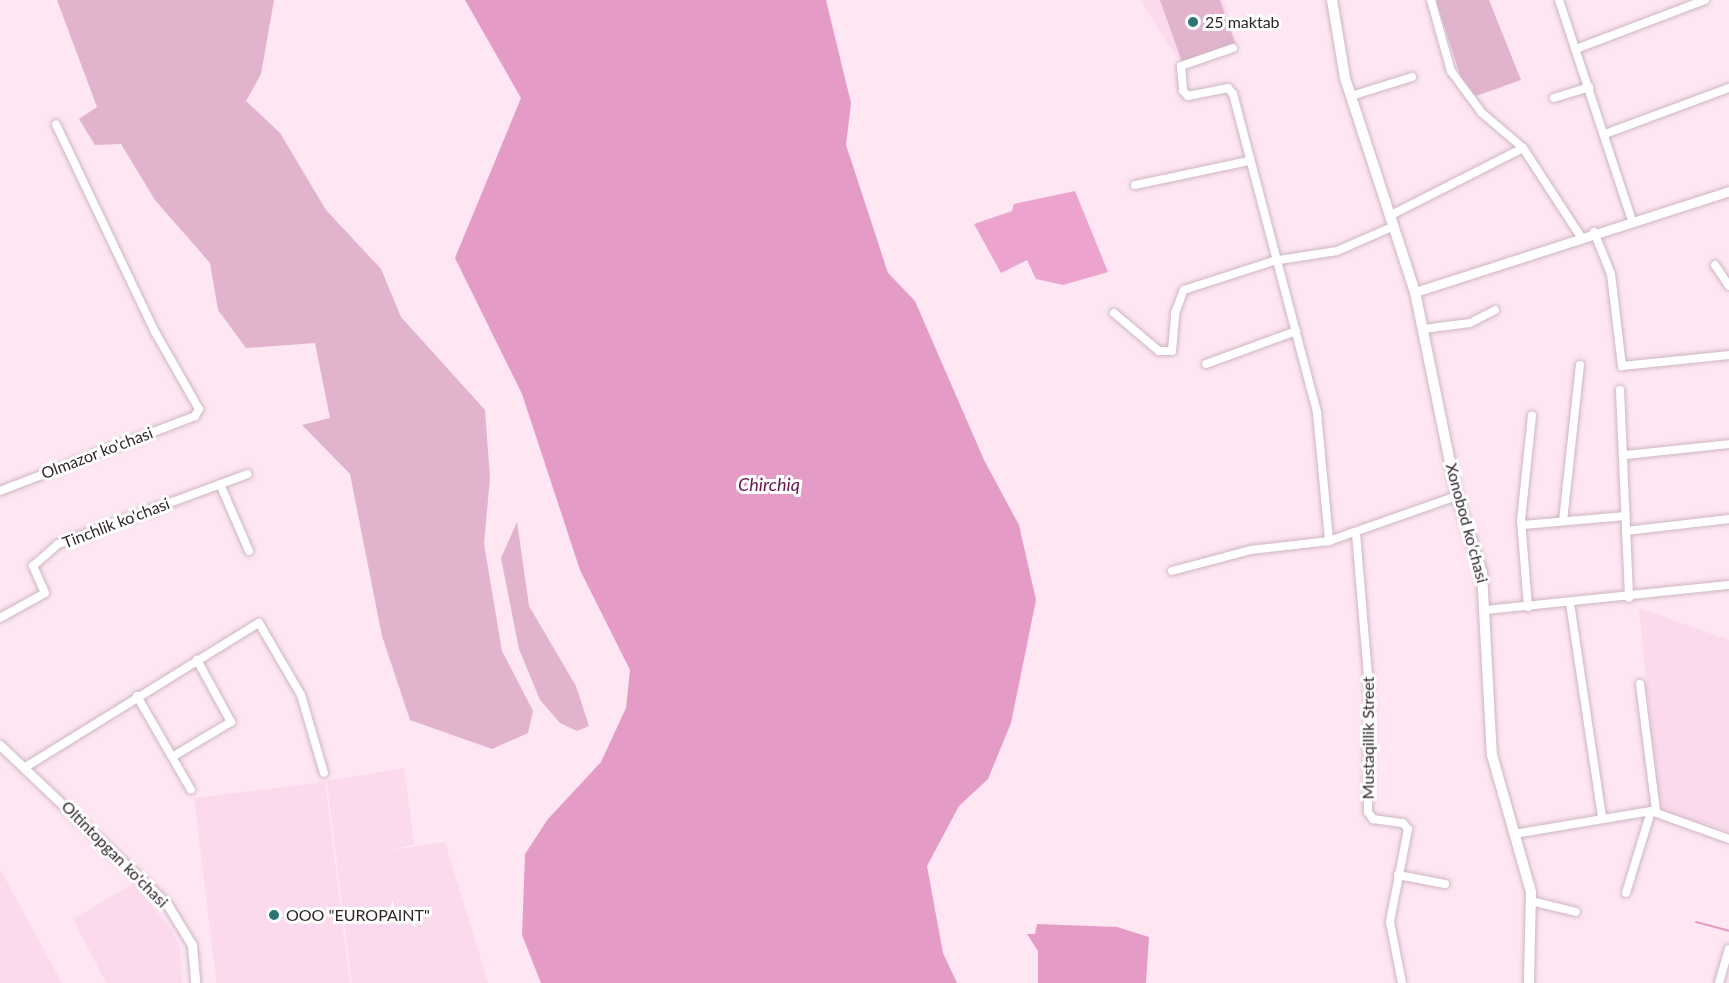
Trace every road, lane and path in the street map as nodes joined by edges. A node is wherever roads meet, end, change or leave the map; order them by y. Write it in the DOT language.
graph roads {
  1 [pos="1332,0"];
  2 [pos="1431,0"];
  3 [pos="1559,0"];
  4 [pos="1705,0"];
  5 [pos="1233,48"];
  6 [pos="1576,50"];
  7 [pos="1412,77"];
  8 [pos="1589,87"];
  9 [pos="1729,88"];
  10 [pos="1351,96"];
  11 [pos="1554,98"];
  12 [pos="56,124"];
  13 [pos="1605,134"];
  14 [pos="1523,148"];
  15 [pos="1249,161"];
  16 [pos="1135,185"];
  17 [pos="1729,191"];
  18 [pos="1389,216"];
  19 [pos="1631,218"];
  20 [pos="1392,227"];
  21 [pos="1594,232"];
  22 [pos="1581,237"];
  23 [pos="1273,261"];
  24 [pos="1714,266"];
  25 [pos="1729,286"];
  26 [pos="1415,292"];
  27 [pos="1495,309"];
  28 [pos="1114,313"];
  29 [pos="1424,329"];
  30 [pos="1296,331"];
  31 [pos="1729,355"];
  32 [pos="1206,364"];
  33 [pos="1580,365"];
  34 [pos="1620,390"];
  35 [pos="1532,416"];
  36 [pos="1729,444"];
  37 [pos="1625,455"];
  38 [pos="248,474"];
  39 [pos="220,484"];
  40 [pos="0,491"];
  41 [pos="1457,496"];
  42 [pos="1626,516"];
  43 [pos="1729,519"];
  44 [pos="1563,521"];
  45 [pos="1524,525"];
  46 [pos="1626,531"];
  47 [pos="1356,533"];
  48 [pos="1329,541"];
  49 [pos="249,551"];
  50 [pos="1172,571"];
  51 [pos="1729,585"];
  52 [pos="1629,598"];
  53 [pos="1570,603"];
  54 [pos="1528,607"];
  55 [pos="1485,610"];
  56 [pos="0,618"];
  57 [pos="197,660"];
  58 [pos="1641,684"];
  59 [pos="137,696"];
  60 [pos="0,746"];
  61 [pos="172,757"];
  62 [pos="24,768"];
  63 [pos="324,773"];
  64 [pos="191,790"];
  65 [pos="1654,811"];
  66 [pos="1602,818"];
  67 [pos="1514,834"];
  68 [pos="1729,839"];
  69 [pos="1398,875"];
  70 [pos="1445,885"];
  71 [pos="1626,893"];
  72 [pos="1531,901"];
  73 [pos="1576,912"];
  74 [pos="1729,949"];
  75 [pos="195,983"];
  76 [pos="1402,983"];
  77 [pos="1529,983"];
  78 [pos="1719,983"];
  1 -- 10 [label="main road, Xonobod koʻchasi"];
  2 -- 14 [label="street"];
  3 -- 6 [label="street"];
  4 -- 6 [label="street"];
  5 -- 15 [label="street"];
  6 -- 8 [label="street"];
  7 -- 10 [label="street"];
  8 -- 11 [label="street"];
  8 -- 13 [label="street"];
  9 -- 13 [label="street"];
  10 -- 18 [label="main road, Xonobod koʻchasi"];
  12 -- 40 [label="street, Olmazor ko'chasi"];
  13 -- 19 [label="street"];
  14 -- 18 [label="street"];
  14 -- 22 [label="street"];
  15 -- 16 [label="street"];
  15 -- 23 [label="street"];
  17 -- 19 [label="street"];
  18 -- 20 [label="main road, Xonobod koʻchasi"];
  19 -- 21 [label="street"];
  20 -- 23 [label="street"];
  20 -- 26 [label="main road, Xonobod koʻchasi"];
  21 -- 22 [label="street"];
  21 -- 31 [label="street"];
  22 -- 26 [label="street"];
  23 -- 28 [label="street"];
  23 -- 30 [label="street"];
  24 -- 25 [label="street"];
  26 -- 29 [label="main road, Xonobod koʻchasi"];
  27 -- 29 [label="street"];
  29 -- 41 [label="main road, Xonobod koʻchasi"];
  30 -- 32 [label="street"];
  30 -- 48 [label="street"];
  33 -- 44 [label="street"];
  34 -- 37 [label="street"];
  35 -- 45 [label="street"];
  36 -- 37 [label="street"];
  37 -- 42 [label="street"];
  38 -- 39 [label="street, Tinchlik ko'chasi"];
  39 -- 49 [label="street"];
  39 -- 56 [label="street, Tinchlik ko'chasi"];
  41 -- 47 [label="street"];
  41 -- 55 [label="main road, Xonobod koʻchasi"];
  42 -- 44 [label="street"];
  42 -- 46 [label="street"];
  43 -- 46 [label="street"];
  44 -- 45 [label="street"];
  45 -- 54 [label="street"];
  46 -- 52 [label="street"];
  47 -- 48 [label="street"];
  47 -- 69 [label="street, Mustaqillik Street"];
  48 -- 50 [label="street"];
  51 -- 52 [label="street"];
  52 -- 53 [label="street"];
  53 -- 54 [label="street"];
  53 -- 66 [label="street"];
  54 -- 55 [label="street"];
  55 -- 67 [label="main road, Xonobod koʻchasi"];
  57 -- 59 [label="street"];
  57 -- 61 [label="street"];
  57 -- 63 [label="street"];
  58 -- 65 [label="street"];
  59 -- 61 [label="street"];
  59 -- 62 [label="street"];
  60 -- 62 [label="street, Oltintopgan ko'chasi"];
  61 -- 64 [label="street"];
  62 -- 75 [label="street, Oltintopgan ko'chasi"];
  65 -- 66 [label="street"];
  65 -- 68 [label="street"];
  65 -- 71 [label="street"];
  66 -- 67 [label="street"];
  67 -- 72 [label="main road, Xonobod koʻchasi"];
  69 -- 70 [label="street"];
  69 -- 76 [label="street, Mustaqillik Street"];
  72 -- 73 [label="street"];
  72 -- 77 [label="main road, Xonobod koʻchasi"];
  74 -- 78 [label="street"];
}
